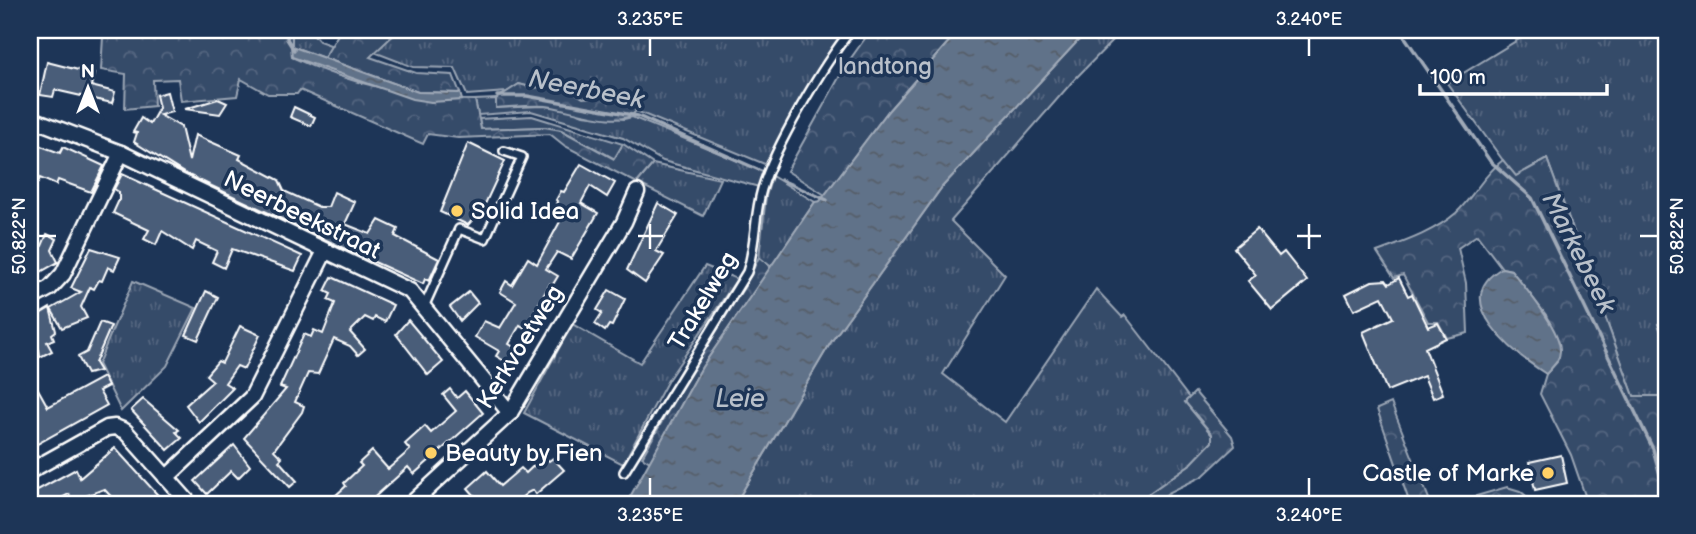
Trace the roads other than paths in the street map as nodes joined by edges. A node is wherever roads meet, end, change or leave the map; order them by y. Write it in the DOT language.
graph roads {
  1 [pos="851,30"];
  2 [pos="30,118"];
  3 [pos="504,151"];
  4 [pos="121,153"];
  5 [pos="637,192"];
  6 [pos="324,253"];
  7 [pos="30,299"];
  8 [pos="424,308"];
  9 [pos="510,413"];
  10 [pos="30,471"];
  11 [pos="624,472"];
  12 [pos="166,478"];
  13 [pos="190,504"];
  14 [pos="411,504"];
  1 -- 11 [label="lane, Trakelweg"];
  2 -- 4 [label="street, Neerbeekstraat"];
  3 -- 8 [label="lane"];
  4 -- 6 [label="street, Neerbeekstraat"];
  4 -- 7 [label="street"];
  5 -- 9 [label="street, Kerkvoetweg"];
  6 -- 8 [label="street, Neerbeekstraat"];
  6 -- 12 [label="street"];
  8 -- 9 [label="street, Neerbeekstraat"];
  9 -- 14 [label="street, Kerkvoetweg"];
  10 -- 12 [label="street"];
  12 -- 13 [label="street"];
}
